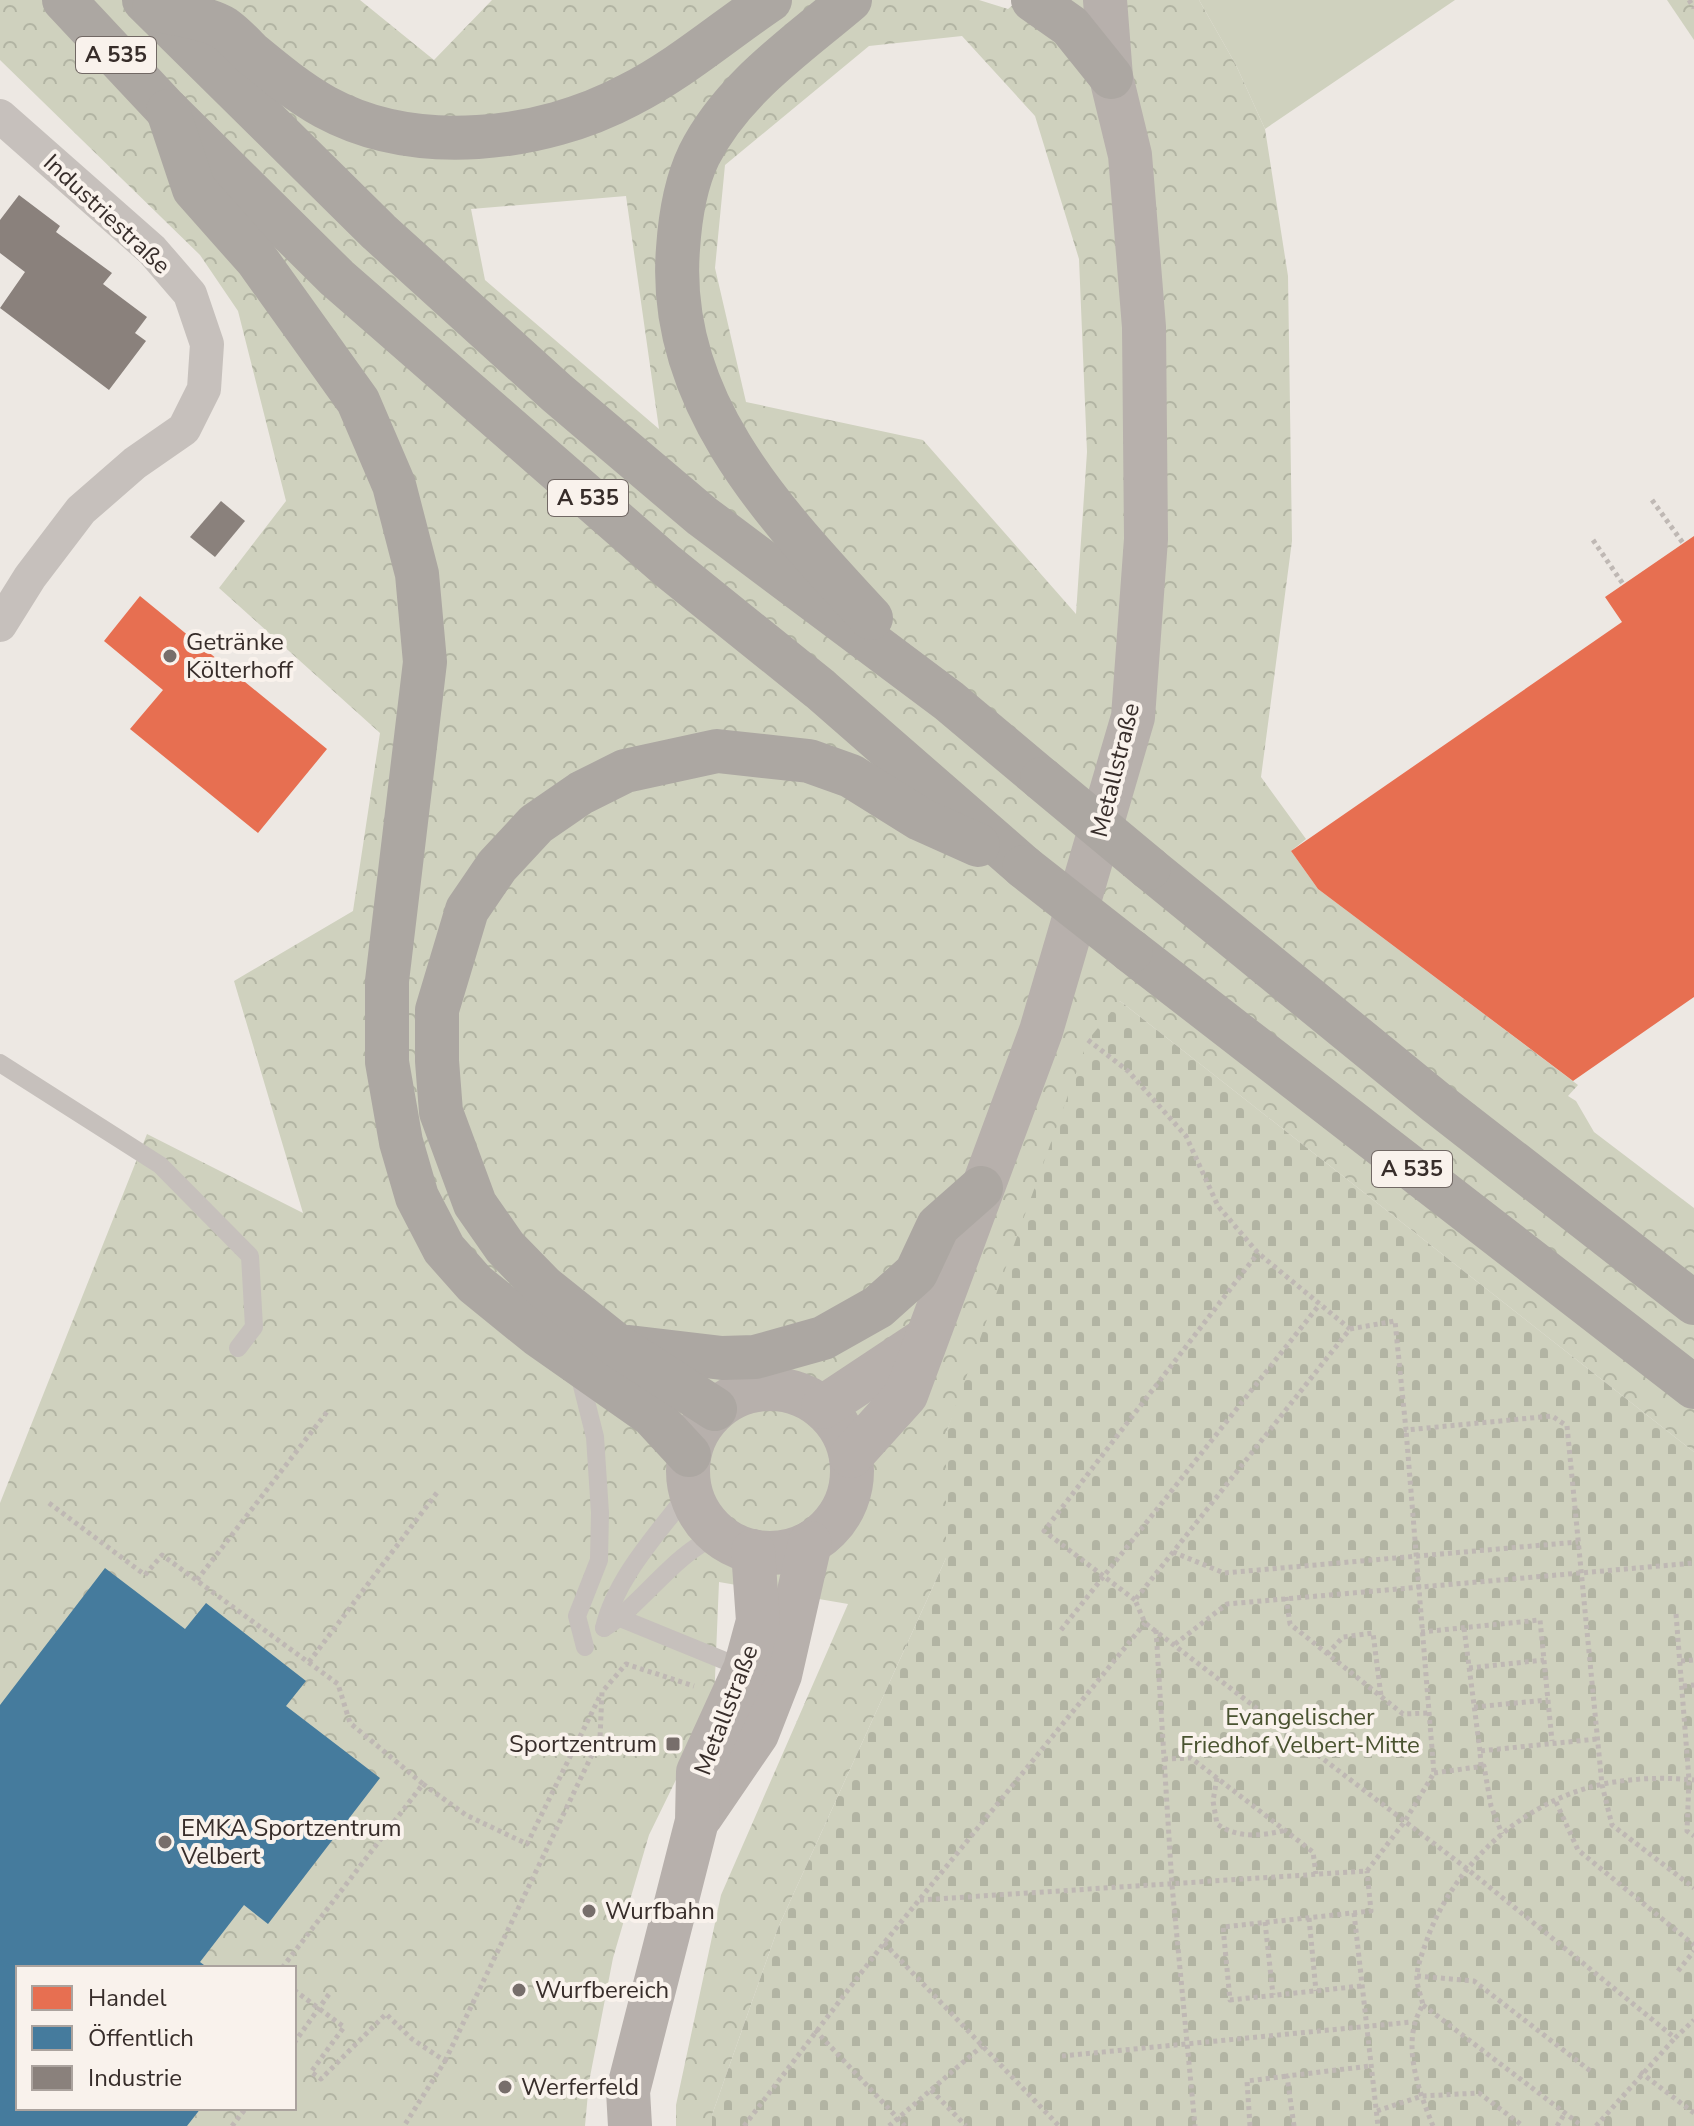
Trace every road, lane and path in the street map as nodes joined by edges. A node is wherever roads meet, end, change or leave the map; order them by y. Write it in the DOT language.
graph roads {
  1 [pos="64,0"];
  2 [pos="770,0"];
  3 [pos="850,0"];
  4 [pos="870,0"];
  5 [pos="1033,0"];
  6 [pos="1072,0"];
  7 [pos="1105,0"];
  8 [pos="1689,0"];
  9 [pos="148,4"];
  10 [pos="1694,8"];
  11 [pos="806,37"];
  12 [pos="1111,77"];
  13 [pos="168,111"];
  14 [pos="0,116"];
  15 [pos="1652,500"];
  16 [pos="1593,540"];
  17 [pos="1683,543"];
  18 [pos="1623,584"];
  19 [pos="0,625"];
  20 [pos="949,701"];
  21 [pos="1024,867"];
  22 [pos="1088,1040"];
  23 [pos="0,1063"];
  24 [pos="981,1188"];
  25 [pos="1258,1253"];
  26 [pos="1694,1303"];
  27 [pos="1320,1304"];
  28 [pos="1350,1329"];
  29 [pos="924,1340"];
  30 [pos="619,1347"];
  31 [pos="238,1348"];
  32 [pos="575,1360"];
  33 [pos="1694,1387"];
  34 [pos="823,1407"];
  35 [pos="715,1409"];
  36 [pos="327,1412"];
  37 [pos="1406,1430"];
  38 [pos="851,1456"];
  39 [pos="689,1473"];
  40 [pos="439,1490"];
  41 [pos="49,1503"];
  42 [pos="1578,1542"];
  43 [pos="735,1543"];
  44 [pos="810,1543"];
  45 [pos="1173,1552"];
  46 [pos="1414,1558"];
  47 [pos="1694,1563"];
  48 [pos="1581,1570"];
  49 [pos="1102,1578"];
  50 [pos="197,1580"];
  51 [pos="1416,1586"];
  52 [pos="1286,1597"];
  53 [pos="1135,1600"];
  54 [pos="1676,1614"];
  55 [pos="620,1618"];
  56 [pos="1145,1623"];
  57 [pos="1464,1628"];
  58 [pos="1061,1630"];
  59 [pos="1156,1630"];
  60 [pos="1421,1632"];
  61 [pos="1174,1645"];
  62 [pos="585,1647"];
  63 [pos="1327,1654"];
  64 [pos="1544,1660"];
  65 [pos="1694,1660"];
  66 [pos="1681,1661"];
  67 [pos="309,1662"];
  68 [pos="1469,1668"];
  69 [pos="745,1669"];
  70 [pos="1694,1685"];
  71 [pos="696,1686"];
  72 [pos="1683,1686"];
  73 [pos="602,1692"];
  74 [pos="1381,1697"];
  75 [pos="1548,1700"];
  76 [pos="1474,1707"];
  77 [pos="1429,1713"];
  78 [pos="1597,1739"];
  79 [pos="1552,1741"];
  80 [pos="1480,1751"];
  81 [pos="1164,1759"];
  82 [pos="1481,1766"];
  83 [pos="1434,1773"];
  84 [pos="1217,1778"];
  85 [pos="1692,1780"];
  86 [pos="423,1784"];
  87 [pos="1602,1785"];
  88 [pos="1556,1802"];
  89 [pos="697,1821"];
  90 [pos="1405,1821"];
  91 [pos="1286,1830"];
  92 [pos="1502,1834"];
  93 [pos="1694,1836"];
  94 [pos="1466,1868"];
  95 [pos="1367,1871"];
  96 [pos="1316,1874"];
  97 [pos="1172,1885"];
  98 [pos="1694,1888"];
  99 [pos="920,1900"];
  100 [pos="1354,1913"];
  101 [pos="1309,1918"];
  102 [pos="1265,1922"];
  103 [pos="884,1943"];
  104 [pos="1694,1945"];
  105 [pos="1694,1951"];
  106 [pos="284,1966"];
  107 [pos="1678,1971"];
  108 [pos="1417,1976"];
  109 [pos="1361,1986"];
  110 [pos="1316,1991"];
  111 [pos="296,1992"];
  112 [pos="329,1994"];
  113 [pos="1273,1995"];
  114 [pos="1423,2005"];
  115 [pos="318,2010"];
  116 [pos="1694,2020"];
  117 [pos="1412,2022"];
  118 [pos="1366,2028"];
  119 [pos="815,2030"];
  120 [pos="1675,2038"];
  121 [pos="296,2040"];
  122 [pos="1187,2045"];
  123 [pos="982,2046"];
  124 [pos="1062,2056"];
  125 [pos="445,2061"];
  126 [pos="1370,2066"];
  127 [pos="1640,2072"];
  128 [pos="1593,2073"];
  129 [pos="1287,2076"];
  130 [pos="931,2090"];
  131 [pos="1422,2096"];
  132 [pos="244,2110"];
  133 [pos="1377,2111"];
  134 [pos="1565,2113"];
  135 [pos="1694,2113"];
  136 [pos="898,2119"];
  137 [pos="232,2126"];
  138 [pos="404,2126"];
  139 [pos="630,2126"];
  140 [pos="744,2126"];
  141 [pos="889,2126"];
  142 [pos="905,2126"];
  143 [pos="966,2126"];
  144 [pos="1059,2126"];
  145 [pos="1195,2126"];
  146 [pos="1250,2126"];
  147 [pos="1294,2126"];
  148 [pos="1378,2126"];
  149 [pos="1433,2126"];
  150 [pos="1523,2126"];
  151 [pos="1557,2126"];
  152 [pos="1582,2126"];
  153 [pos="1596,2126"];
  1 -- 13 [label="highway, A 535"];
  2 -- 9 [label="highway"];
  3 -- 11 [label="highway"];
  4 -- 11 [label="highway"];
  5 -- 12 [label="highway"];
  6 -- 12 [label="main road, Metallstraße"];
  7 -- 12 [label="main road, Metallstraße"];
  8 -- 10 [label="path"];
  9 -- 20 [label="highway, A 535"];
  11 -- 20 [label="highway"];
  12 -- 24 [label="main road, Metallstraße"];
  13 -- 21 [label="highway, A 535"];
  13 -- 32 [label="highway"];
  14 -- 19 [label="street, Industriestraße"];
  15 -- 17 [label="path"];
  16 -- 18 [label="path"];
  20 -- 26 [label="highway, A 535, bridge"];
  21 -- 30 [label="highway"];
  21 -- 33 [label="highway, A 535, bridge"];
  22 -- 25 [label="path"];
  23 -- 31 [label="lane"];
  24 -- 29 [label="main road, Metallstraße"];
  24 -- 30 [label="highway"];
  25 -- 27 [label="path"];
  25 -- 49 [label="path"];
  27 -- 28 [label="path"];
  27 -- 49 [label="path"];
  28 -- 37 [label="path"];
  28 -- 45 [label="path"];
  29 -- 34 [label="main road"];
  29 -- 38 [label="main road, Metallstraße"];
  30 -- 35 [label="highway"];
  32 -- 39 [label="highway"];
  32 -- 62 [label="lane"];
  34 -- 35 [label="main road"];
  34 -- 38 [label="main road"];
  35 -- 39 [label="main road"];
  36 -- 50 [label="path"];
  37 -- 42 [label="path"];
  37 -- 46 [label="path"];
  38 -- 44 [label="main road"];
  39 -- 43 [label="main road"];
  39 -- 55 [label="lane"];
  40 -- 67 [label="path"];
  41 -- 50 [label="path"];
  42 -- 46 [label="path"];
  42 -- 48 [label="path"];
  43 -- 44 [label="main road"];
  43 -- 55 [label="lane"];
  43 -- 69 [label="main road, Metallstraße"];
  44 -- 89 [label="main road, Metallstraße"];
  45 -- 46 [label="path"];
  45 -- 53 [label="path"];
  46 -- 51 [label="path"];
  47 -- 48 [label="path"];
  48 -- 51 [label="path"];
  48 -- 78 [label="path"];
  49 -- 53 [label="path"];
  49 -- 58 [label="path"];
  50 -- 67 [label="path"];
  51 -- 52 [label="path"];
  51 -- 60 [label="path"];
  52 -- 61 [label="path"];
  52 -- 63 [label="path"];
  53 -- 56 [label="path"];
  54 -- 66 [label="path"];
  55 -- 69 [label="lane"];
  56 -- 59 [label="path"];
  56 -- 99 [label="path"];
  57 -- 60 [label="path"];
  57 -- 64 [label="path"];
  57 -- 68 [label="path"];
  59 -- 61 [label="path"];
  59 -- 81 [label="path"];
  60 -- 77 [label="path"];
  61 -- 90 [label="path"];
  63 -- 74 [label="path"];
  63 -- 74 [label="path"];
  64 -- 68 [label="path"];
  64 -- 75 [label="path"];
  65 -- 66 [label="path"];
  66 -- 72 [label="path"];
  67 -- 86 [label="path"];
  68 -- 76 [label="path"];
  69 -- 89 [label="main road, Metallstraße"];
  70 -- 72 [label="path"];
  71 -- 73 [label="path"];
  72 -- 85 [label="path"];
  73 -- 86 [label="path"];
  73 -- 125 [label="path"];
  74 -- 77 [label="path"];
  75 -- 76 [label="path"];
  75 -- 79 [label="path"];
  76 -- 80 [label="path"];
  77 -- 83 [label="path"];
  78 -- 79 [label="path"];
  78 -- 87 [label="path"];
  79 -- 80 [label="path"];
  80 -- 82 [label="path"];
  81 -- 84 [label="path"];
  81 -- 97 [label="path"];
  82 -- 83 [label="path"];
  82 -- 92 [label="path"];
  83 -- 90 [label="path"];
  84 -- 91 [label="path"];
  84 -- 91 [label="path"];
  85 -- 87 [label="path"];
  85 -- 93 [label="path"];
  86 -- 106 [label="path"];
  87 -- 88 [label="path"];
  87 -- 98 [label="path"];
  88 -- 92 [label="path"];
  88 -- 104 [label="path"];
  89 -- 139 [label="main road, Metallstraße"];
  90 -- 94 [label="path"];
  90 -- 95 [label="path"];
  91 -- 96 [label="path"];
  92 -- 94 [label="path"];
  94 -- 108 [label="path"];
  94 -- 120 [label="path"];
  95 -- 96 [label="path"];
  95 -- 100 [label="path"];
  96 -- 97 [label="path"];
  97 -- 99 [label="path"];
  97 -- 122 [label="path"];
  99 -- 103 [label="path"];
  100 -- 101 [label="path"];
  100 -- 109 [label="path"];
  101 -- 102 [label="path"];
  101 -- 110 [label="path"];
  102 -- 113 [label="path"];
  102 -- 113 [label="path"];
  103 -- 119 [label="path"];
  103 -- 123 [label="path"];
  105 -- 107 [label="path"];
  108 -- 114 [label="path"];
  108 -- 128 [label="path"];
  109 -- 110 [label="path"];
  109 -- 118 [label="path"];
  110 -- 113 [label="path"];
  111 -- 115 [label="path"];
  112 -- 115 [label="path"];
  114 -- 117 [label="path"];
  114 -- 134 [label="path"];
  115 -- 121 [label="path"];
  115 -- 125 [label="path"];
  116 -- 120 [label="path"];
  117 -- 118 [label="path"];
  117 -- 131 [label="path"];
  118 -- 122 [label="path"];
  118 -- 126 [label="path"];
  119 -- 136 [label="path"];
  119 -- 140 [label="path"];
  120 -- 127 [label="path"];
  122 -- 124 [label="path"];
  122 -- 145 [label="path"];
  123 -- 130 [label="path"];
  123 -- 144 [label="path"];
  125 -- 138 [label="path"];
  126 -- 129 [label="path"];
  126 -- 133 [label="path"];
  127 -- 135 [label="path"];
  127 -- 153 [label="path"];
  129 -- 146 [label="path"];
  129 -- 147 [label="path"];
  130 -- 136 [label="path"];
  130 -- 143 [label="path"];
  131 -- 133 [label="path"];
  131 -- 149 [label="path"];
  131 -- 150 [label="path"];
  132 -- 137 [label="path"];
  133 -- 148 [label="path"];
  134 -- 151 [label="path"];
  134 -- 152 [label="path"];
  136 -- 141 [label="path"];
  136 -- 142 [label="path"];
}
